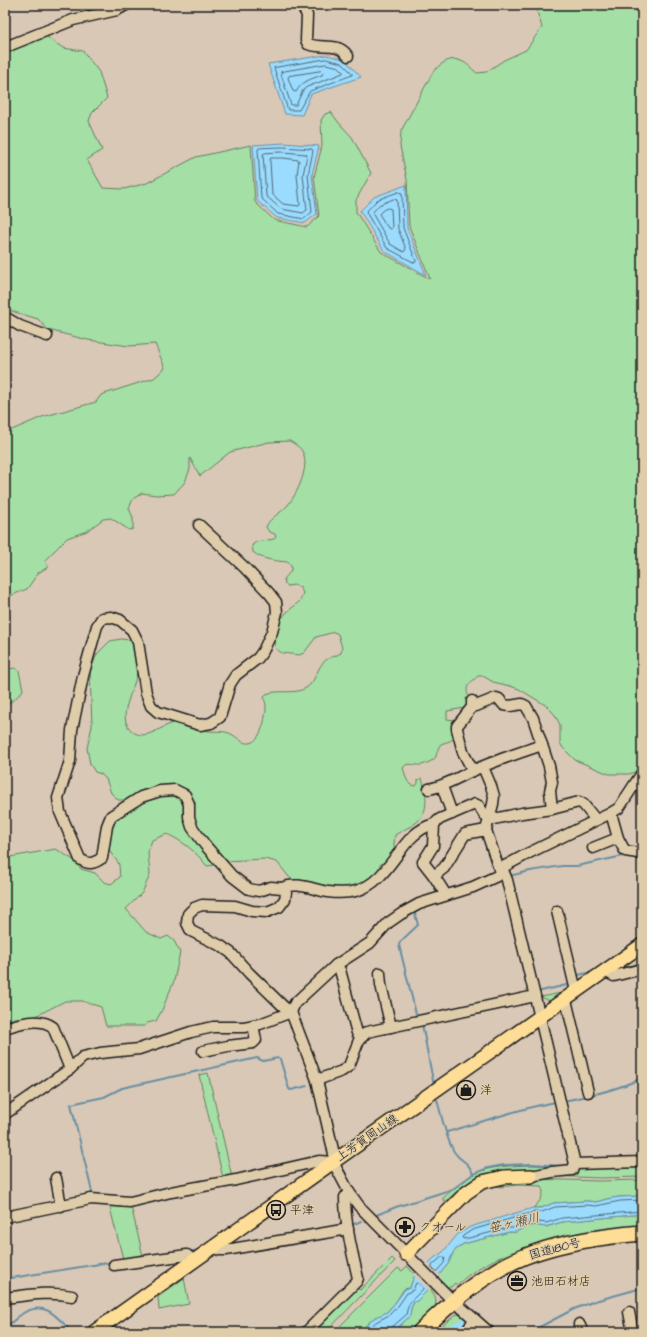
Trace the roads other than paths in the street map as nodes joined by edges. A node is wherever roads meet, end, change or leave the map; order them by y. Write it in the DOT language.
graph roads {
  1 [pos="126,5"];
  2 [pos="301,5"];
  3 [pos="5,48"];
  4 [pos="348,56"];
  5 [pos="5,317"];
  6 [pos="47,336"];
  7 [pos="199,525"];
  8 [pos="542,745"];
  9 [pos="483,767"];
  10 [pos="473,771"];
  11 [pos="642,773"];
  12 [pos="442,786"];
  13 [pos="429,789"];
  14 [pos="552,809"];
  15 [pos="611,813"];
  16 [pos="452,814"];
  17 [pos="490,818"];
  18 [pos="596,820"];
  19 [pos="434,824"];
  20 [pos="486,830"];
  21 [pos="618,838"];
  22 [pos="593,848"];
  23 [pos="642,855"];
  24 [pos="502,870"];
  25 [pos="434,876"];
  26 [pos="282,888"];
  27 [pos="446,895"];
  28 [pos="557,911"];
  29 [pos="642,945"];
  30 [pos="336,965"];
  31 [pos="642,969"];
  32 [pos="607,970"];
  33 [pos="380,973"];
  34 [pos="576,991"];
  35 [pos="534,994"];
  36 [pos="563,1000"];
  37 [pos="291,1012"];
  38 [pos="539,1016"];
  39 [pos="391,1025"];
  40 [pos="252,1026"];
  41 [pos="5,1028"];
  42 [pos="360,1035"];
  43 [pos="203,1051"];
  44 [pos="70,1069"];
  45 [pos="317,1080"];
  46 [pos="588,1092"];
  47 [pos="5,1114"];
  48 [pos="333,1162"];
  49 [pos="642,1162"];
  50 [pos="574,1166"];
  51 [pos="531,1176"];
  52 [pos="56,1178"];
  53 [pos="349,1192"];
  54 [pos="61,1206"];
  55 [pos="5,1218"];
  56 [pos="348,1227"];
  57 [pos="642,1233"];
  58 [pos="216,1245"];
  59 [pos="406,1254"];
  60 [pos="194,1261"];
  61 [pos="114,1265"];
  62 [pos="72,1296"];
  63 [pos="5,1298"];
  64 [pos="454,1301"];
  65 [pos="629,1312"];
  66 [pos="471,1327"];
  67 [pos="94,1332"];
  68 [pos="306,1332"];
  69 [pos="420,1332"];
  70 [pos="489,1332"];
  71 [pos="633,1332"];
  1 -- 3 [label="street"];
  2 -- 4 [label="street"];
  5 -- 6 [label="street"];
  7 -- 26 [label="street"];
  8 -- 9 [label="street"];
  8 -- 10 [label="street"];
  8 -- 14 [label="street"];
  9 -- 10 [label="street"];
  9 -- 17 [label="street"];
  10 -- 12 [label="street"];
  11 -- 15 [label="street"];
  12 -- 13 [label="street"];
  12 -- 16 [label="street"];
  14 -- 17 [label="street"];
  14 -- 18 [label="street"];
  15 -- 18 [label="street"];
  15 -- 21 [label="street"];
  16 -- 17 [label="street"];
  16 -- 19 [label="street"];
  17 -- 20 [label="street"];
  18 -- 24 [label="street"];
  19 -- 25 [label="street"];
  19 -- 26 [label="street"];
  20 -- 24 [label="street"];
  20 -- 25 [label="street"];
  21 -- 22 [label="street"];
  21 -- 23 [label="street"];
  24 -- 27 [label="street"];
  24 -- 35 [label="street"];
  25 -- 27 [label="street"];
  26 -- 37 [label="street"];
  27 -- 30 [label="street"];
  28 -- 34 [label="street"];
  29 -- 32 [label="main road, 上芳賀岡山線"];
  30 -- 37 [label="street"];
  30 -- 42 [label="street"];
  31 -- 32 [label="street"];
  32 -- 34 [label="main road, 上芳賀岡山線"];
  33 -- 39 [label="street"];
  34 -- 36 [label="main road, 上芳賀岡山線"];
  35 -- 38 [label="street"];
  35 -- 39 [label="street"];
  36 -- 38 [label="main road, 上芳賀岡山線"];
  36 -- 46 [label="street"];
  37 -- 40 [label="street"];
  37 -- 45 [label="street"];
  38 -- 48 [label="main road, 上芳賀岡山線"];
  38 -- 50 [label="street"];
  39 -- 42 [label="street"];
  40 -- 43 [label="street"];
  40 -- 44 [label="street"];
  41 -- 44 [label="street"];
  42 -- 45 [label="street"];
  44 -- 47 [label="street"];
  45 -- 48 [label="street"];
  48 -- 53 [label="street"];
  48 -- 54 [label="street"];
  48 -- 58 [label="main road, 上芳賀岡山線"];
  49 -- 50 [label="street"];
  50 -- 51 [label="street"];
  51 -- 59 [label="main road"];
  52 -- 54 [label="street"];
  53 -- 56 [label="street"];
  53 -- 59 [label="street"];
  54 -- 55 [label="street"];
  56 -- 58 [label="street"];
  56 -- 68 [label="street"];
  57 -- 64 [label="highway, 国道180号"];
  58 -- 60 [label="main road, 上芳賀岡山線"];
  59 -- 64 [label="street"];
  60 -- 61 [label="street"];
  60 -- 67 [label="main road, 上芳賀岡山線"];
  62 -- 63 [label="street"];
  64 -- 66 [label="street"];
  64 -- 69 [label="highway, 国道180号"];
  65 -- 71 [label="street"];
  66 -- 70 [label="street"];
}
